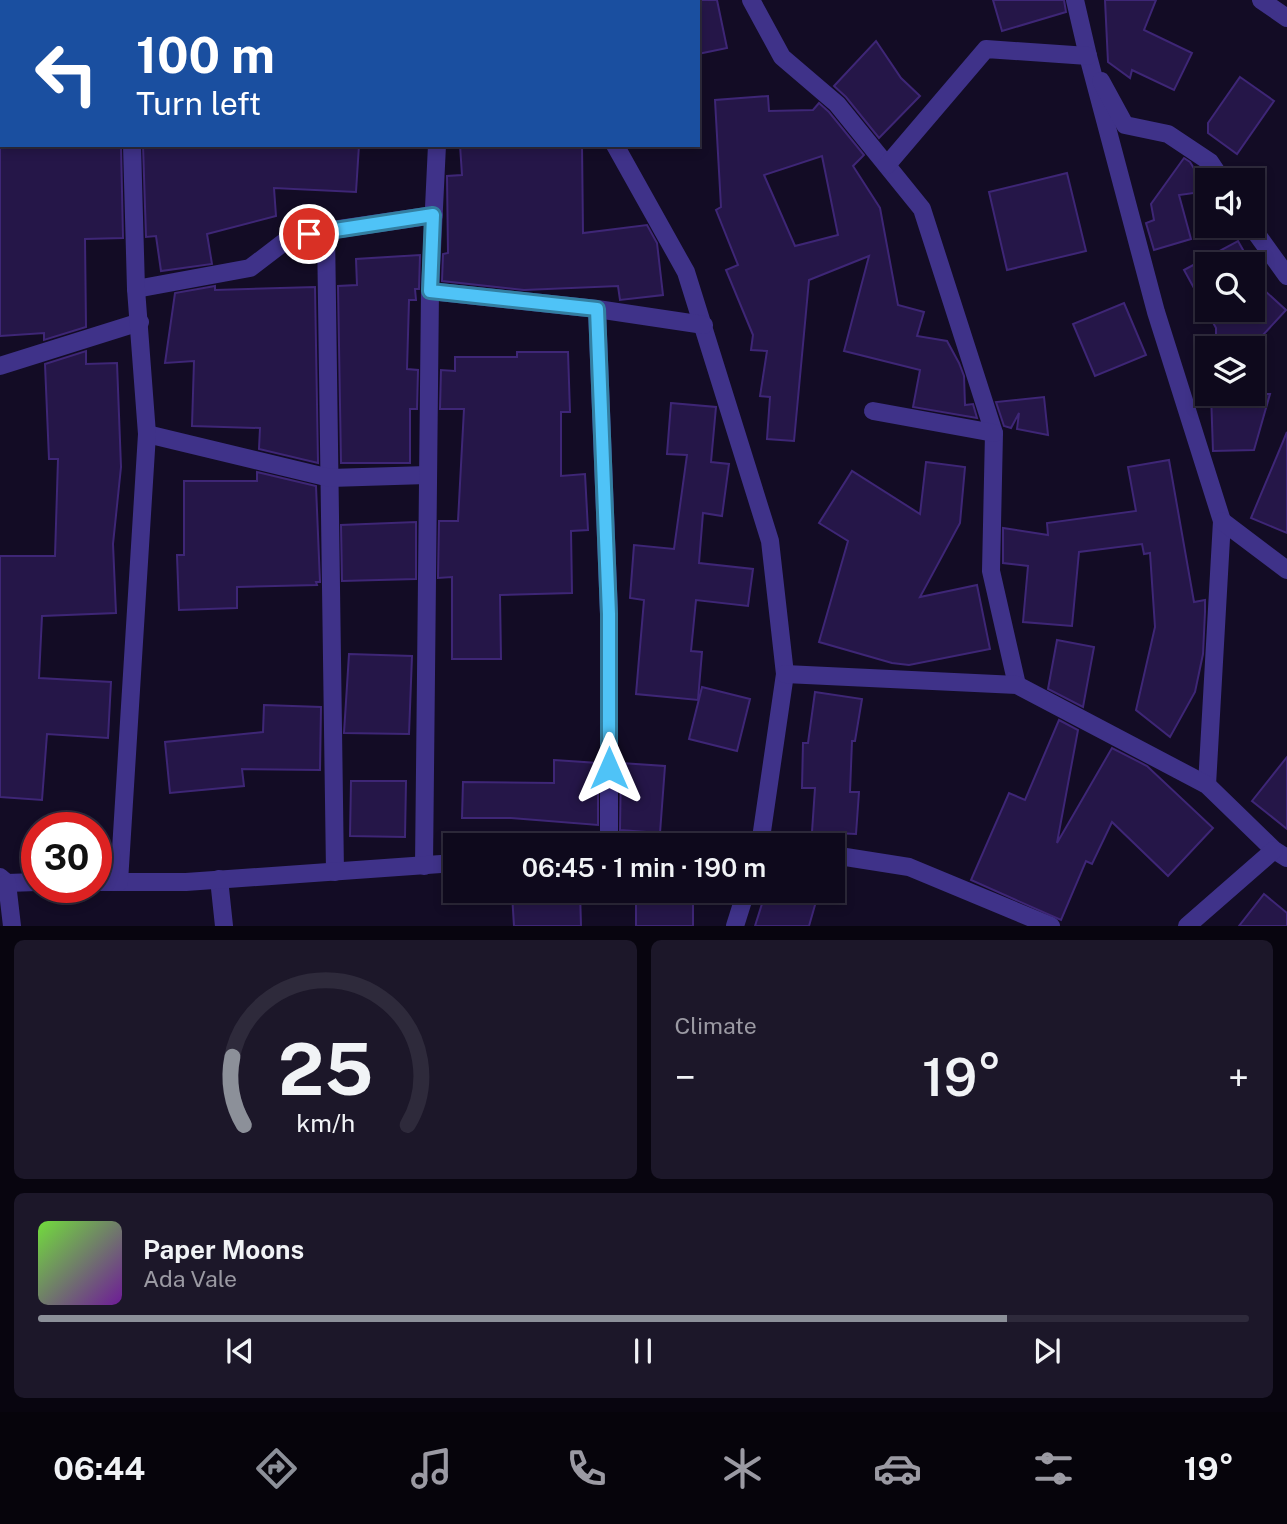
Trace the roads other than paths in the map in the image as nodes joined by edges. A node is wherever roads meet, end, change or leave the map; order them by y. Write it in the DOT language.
graph roads {
  1 [pos="751,0"];
  2 [pos="1075,0"];
  3 [pos="1261,0"];
  4 [pos="1287,18"];
  5 [pos="1088,57"];
  6 [pos="132,147"];
  7 [pos="437,147"];
  8 [pos="616,147"];
  9 [pos="887,165"];
  10 [pos="1214,168"];
  11 [pos="433,215"];
  12 [pos="326,231"];
  13 [pos="1260,238"];
  14 [pos="1287,276"];
  15 [pos="136,289"];
  16 [pos="430,291"];
  17 [pos="597,309"];
  18 [pos="140,322"];
  19 [pos="704,325"];
  20 [pos="0,366"];
  21 [pos="873,411"];
  22 [pos="994,433"];
  23 [pos="147,434"];
  24 [pos="427,475"];
  25 [pos="330,478"];
  26 [pos="1222,521"];
  27 [pos="1287,570"];
  28 [pos="785,674"];
  29 [pos="1017,685"];
  30 [pos="1207,785"];
  31 [pos="610,833"];
  32 [pos="767,833"];
  33 [pos="1280,854"];
  34 [pos="845,857"];
  35 [pos="443,864"];
  36 [pos="424,866"];
  37 [pos="335,872"];
  38 [pos="219,879"];
  39 [pos="3,880"];
  40 [pos="21,881"];
  41 [pos="112,882"];
  42 [pos="119,882"];
  43 [pos="742,903"];
  44 [pos="12,926"];
  45 [pos="224,926"];
  46 [pos="735,926"];
  47 [pos="1051,926"];
  48 [pos="1187,926"];
  1 -- 9 [label="street"];
  2 -- 5 [label="street"];
  3 -- 4 [label="street"];
  5 -- 9 [label="street"];
  5 -- 10 [label="street"];
  5 -- 26 [label="street"];
  6 -- 15 [label="street"];
  7 -- 11 [label="street"];
  8 -- 19 [label="street"];
  9 -- 22 [label="street"];
  11 -- 12 [label="street"];
  11 -- 16 [label="street"];
  12 -- 15 [label="street"];
  12 -- 25 [label="street"];
  13 -- 14 [label="street"];
  15 -- 18 [label="street"];
  16 -- 17 [label="street"];
  16 -- 24 [label="street"];
  17 -- 19 [label="street"];
  17 -- 31 [label="street"];
  18 -- 20 [label="street"];
  18 -- 23 [label="street"];
  19 -- 28 [label="street"];
  21 -- 22 [label="street"];
  22 -- 29 [label="street"];
  23 -- 25 [label="street"];
  23 -- 42 [label="street"];
  24 -- 25 [label="street"];
  24 -- 36 [label="street"];
  25 -- 37 [label="street"];
  26 -- 27 [label="street"];
  26 -- 30 [label="street"];
  28 -- 29 [label="street"];
  28 -- 32 [label="street"];
  29 -- 30 [label="street"];
  30 -- 33 [label="street"];
  33 -- 48 [label="street"];
  34 -- 47 [label="street"];
  35 -- 36 [label="street"];
  36 -- 37 [label="street"];
  37 -- 38 [label="street"];
  38 -- 42 [label="street"];
  38 -- 45 [label="street"];
  39 -- 40 [label="street"];
  39 -- 44 [label="street"];
  41 -- 42 [label="street"];
  43 -- 46 [label="street"];
}
